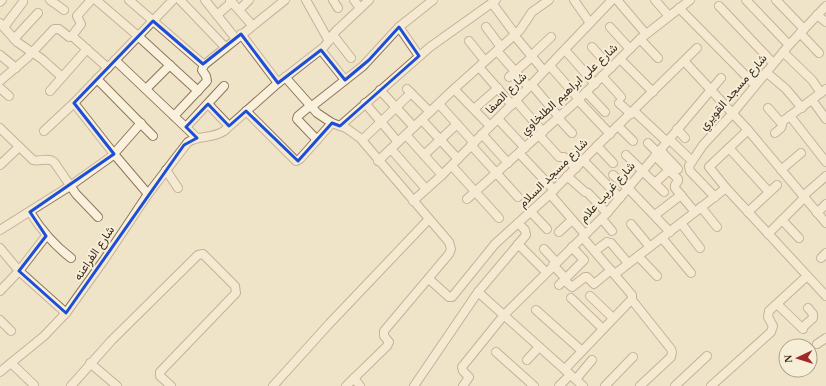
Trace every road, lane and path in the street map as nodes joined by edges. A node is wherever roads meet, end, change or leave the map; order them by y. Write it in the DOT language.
graph roads {
  1 [pos="50,0"];
  2 [pos="79,0"];
  3 [pos="96,0"];
  4 [pos="129,0"];
  5 [pos="173,0"];
  6 [pos="180,0"];
  7 [pos="205,0"];
  8 [pos="249,0"];
  9 [pos="285,0"];
  10 [pos="306,0"];
  11 [pos="333,0"];
  12 [pos="354,0"];
  13 [pos="369,0"];
  14 [pos="433,0"];
  15 [pos="549,0"];
  16 [pos="574,0"];
  17 [pos="612,0"];
  18 [pos="617,0"];
  19 [pos="655,0"];
  20 [pos="690,0"];
  21 [pos="746,0"];
  22 [pos="776,0"];
  23 [pos="231,1"];
  24 [pos="494,1"];
  25 [pos="23,2"];
  26 [pos="89,3"];
  27 [pos="719,6"];
  28 [pos="826,6"];
  29 [pos="338,8"];
  30 [pos="360,8"];
  31 [pos="679,8"];
  32 [pos="64,10"];
  33 [pos="239,10"];
  34 [pos="38,13"];
  35 [pos="217,15"];
  36 [pos="817,15"];
  37 [pos="669,16"];
  38 [pos="153,21"];
  39 [pos="826,22"];
  40 [pos="590,23"];
  41 [pos="2,25"];
  42 [pos="252,25"];
  43 [pos="399,27"];
  44 [pos="486,27"];
  45 [pos="610,27"];
  46 [pos="802,31"];
  47 [pos="514,35"];
  48 [pos="72,36"];
  49 [pos="138,36"];
  50 [pos="238,36"];
  51 [pos="551,37"];
  52 [pos="643,37"];
  53 [pos="331,38"];
  54 [pos="14,39"];
  55 [pos="470,41"];
  56 [pos="224,47"];
  57 [pos="592,47"];
  58 [pos="697,48"];
  59 [pos="786,48"];
  60 [pos="87,49"];
  61 [pos="499,49"];
  62 [pos="630,49"];
  63 [pos="320,50"];
  64 [pos="565,50"];
  65 [pos="32,53"];
  66 [pos="819,53"];
  67 [pos="0,55"];
  68 [pos="418,56"];
  69 [pos="532,57"];
  70 [pos="351,58"];
  71 [pos="658,58"];
  72 [pos="620,59"];
  73 [pos="116,60"];
  74 [pos="485,61"];
  75 [pos="685,62"];
  76 [pos="774,63"];
  77 [pos="170,65"];
  78 [pos="204,65"];
  79 [pos="479,67"];
  80 [pos="16,68"];
  81 [pos="108,68"];
  82 [pos="611,68"];
  83 [pos="547,69"];
  84 [pos="766,72"];
  85 [pos="513,75"];
  86 [pos="602,76"];
  87 [pos="62,77"];
  88 [pos="285,78"];
  89 [pos="721,78"];
  90 [pos="97,79"];
  91 [pos="345,80"];
  92 [pos="0,81"];
  93 [pos="278,83"];
  94 [pos="595,84"];
  95 [pos="755,85"];
  96 [pos="224,86"];
  97 [pos="531,86"];
  98 [pos="0,88"];
  99 [pos="498,88"];
  100 [pos="146,89"];
  101 [pos="454,89"];
  102 [pos="380,90"];
  103 [pos="710,90"];
  104 [pos="50,91"];
  105 [pos="198,91"];
  106 [pos="823,91"];
  107 [pos="586,92"];
  108 [pos="653,92"];
  109 [pos="9,96"];
  110 [pos="579,99"];
  111 [pos="812,100"];
  112 [pos="74,103"];
  113 [pos="365,103"];
  114 [pos="514,103"];
  115 [pos="208,104"];
  116 [pos="439,104"];
  117 [pos="311,106"];
  118 [pos="396,108"];
  119 [pos="768,108"];
  120 [pos="802,108"];
  121 [pos="474,109"];
  122 [pos="246,111"];
  123 [pos="430,112"];
  124 [pos="605,112"];
  125 [pos="633,112"];
  126 [pos="732,114"];
  127 [pos="174,116"];
  128 [pos="790,116"];
  129 [pos="559,117"];
  130 [pos="498,119"];
  131 [pos="826,119"];
  132 [pos="422,120"];
  133 [pos="381,122"];
  134 [pos="141,123"];
  135 [pos="332,123"];
  136 [pos="457,124"];
  137 [pos="782,124"];
  138 [pos="229,126"];
  139 [pos="340,126"];
  140 [pos="490,126"];
  141 [pos="618,126"];
  142 [pos="186,127"];
  143 [pos="414,127"];
  144 [pos="0,128"];
  145 [pos="677,129"];
  146 [pos="44,130"];
  147 [pos="748,130"];
  148 [pos="541,133"];
  149 [pos="572,133"];
  150 [pos="775,133"];
  151 [pos="482,134"];
  152 [pos="610,134"];
  153 [pos="406,135"];
  154 [pos="153,136"];
  155 [pos="197,138"];
  156 [pos="685,138"];
  157 [pos="317,140"];
  158 [pos="362,140"];
  159 [pos="440,140"];
  160 [pos="668,140"];
  161 [pos="633,141"];
  162 [pos="398,142"];
  163 [pos="648,143"];
  164 [pos="473,144"];
  165 [pos="597,146"];
  166 [pos="19,147"];
  167 [pos="729,148"];
  168 [pos="391,149"];
  169 [pos="522,150"];
  170 [pos="823,151"];
  171 [pos="657,153"];
  172 [pos="801,153"];
  173 [pos="114,154"];
  174 [pos="424,155"];
  175 [pos="626,155"];
  176 [pos="458,159"];
  177 [pos="583,160"];
  178 [pos="378,161"];
  179 [pos="692,161"];
  180 [pos="826,162"];
  181 [pos="508,163"];
  182 [pos="613,163"];
  183 [pos="0,165"];
  184 [pos="452,166"];
  185 [pos="576,168"];
  186 [pos="678,169"];
  187 [pos="166,170"];
  188 [pos="643,170"];
  189 [pos="669,170"];
  190 [pos="781,170"];
  191 [pos="497,173"];
  192 [pos="442,175"];
  193 [pos="613,175"];
  194 [pos="567,176"];
  195 [pos="826,176"];
  196 [pos="655,183"];
  197 [pos="776,185"];
  198 [pos="70,186"];
  199 [pos="178,188"];
  200 [pos="628,188"];
  201 [pos="726,188"];
  202 [pos="426,189"];
  203 [pos="476,192"];
  204 [pos="552,192"];
  205 [pos="664,192"];
  206 [pos="769,192"];
  207 [pos="148,194"];
  208 [pos="681,195"];
  209 [pos="518,197"];
  210 [pos="715,197"];
  211 [pos="804,197"];
  212 [pos="620,198"];
  213 [pos="467,199"];
  214 [pos="413,201"];
  215 [pos="826,204"];
  216 [pos="698,210"];
  217 [pos="30,212"];
  218 [pos="531,212"];
  219 [pos="748,212"];
  220 [pos="817,212"];
  221 [pos="655,215"];
  222 [pos="605,216"];
  223 [pos="98,217"];
  224 [pos="500,218"];
  225 [pos="429,219"];
  226 [pos="572,220"];
  227 [pos="782,220"];
  228 [pos="518,223"];
  229 [pos="681,223"];
  230 [pos="826,223"];
  231 [pos="632,224"];
  232 [pos="717,227"];
  233 [pos="547,229"];
  234 [pos="0,230"];
  235 [pos="612,230"];
  236 [pos="559,232"];
  237 [pos="670,232"];
  238 [pos="768,234"];
  239 [pos="46,236"];
  240 [pos="583,236"];
  241 [pos="662,238"];
  242 [pos="799,238"];
  243 [pos="518,244"];
  244 [pos="572,247"];
  245 [pos="650,247"];
  246 [pos="0,248"];
  247 [pos="700,248"];
  248 [pos="544,249"];
  249 [pos="595,251"];
  250 [pos="638,256"];
  251 [pos="71,258"];
  252 [pos="628,263"];
  253 [pos="555,264"];
  254 [pos="19,271"];
  255 [pos="546,272"];
  256 [pos="613,272"];
  257 [pos="691,273"];
  258 [pos="657,276"];
  259 [pos="807,276"];
  260 [pos="428,279"];
  261 [pos="563,281"];
  262 [pos="0,291"];
  263 [pos="478,292"];
  264 [pos="590,296"];
  265 [pos="826,296"];
  266 [pos="571,298"];
  267 [pos="632,299"];
  268 [pos="777,304"];
  269 [pos="808,308"];
  270 [pos="536,310"];
  271 [pos="66,314"];
  272 [pos="504,315"];
  273 [pos="613,318"];
  274 [pos="0,320"];
  275 [pos="602,329"];
  276 [pos="11,331"];
  277 [pos="539,347"];
  278 [pos="582,351"];
  279 [pos="496,352"];
  280 [pos="707,356"];
  281 [pos="633,357"];
  282 [pos="528,360"];
  283 [pos="592,360"];
  284 [pos="12,363"];
  285 [pos="90,363"];
  286 [pos="0,372"];
  287 [pos="570,374"];
  288 [pos="354,378"];
  289 [pos="34,385"];
  290 [pos="71,386"];
  291 [pos="117,386"];
  292 [pos="171,386"];
  293 [pos="273,386"];
  294 [pos="346,386"];
  295 [pos="360,386"];
  296 [pos="414,386"];
  297 [pos="462,386"];
  298 [pos="534,386"];
  299 [pos="559,386"];
  300 [pos="583,386"];
  301 [pos="605,386"];
  302 [pos="640,386"];
  303 [pos="675,386"];
  304 [pos="711,386"];
  1 -- 32 [label="street"];
  2 -- 26 [label="street"];
  3 -- 49 [label="street"];
  4 -- 38 [label="street"];
  5 -- 38 [label="street"];
  6 -- 56 [label="street"];
  7 -- 35 [label="street"];
  8 -- 33 [label="street"];
  9 -- 42 [label="street"];
  10 -- 53 [label="street"];
  11 -- 29 [label="street"];
  12 -- 30 [label="street"];
  13 -- 30 [label="street"];
  14 -- 43 [label="street"];
  15 -- 47 [label="street"];
  16 -- 40 [label="street"];
  17 -- 40 [label="street, شارع الصفا"];
  18 -- 52 [label="street"];
  19 -- 37 [label="street"];
  20 -- 31 [label="street, شارع على ابراهيم الطلخاوي"];
  21 -- 59 [label="street"];
  22 -- 46 [label="street"];
  23 -- 33 [label="street"];
  23 -- 35 [label="street"];
  24 -- 47 [label="street"];
  24 -- 68 [label="street"];
  25 -- 41 [label="street"];
  26 -- 48 [label="street"];
  27 -- 76 [label="street"];
  28 -- 36 [label="street, شارع مسجد القويري"];
  30 -- 53 [label="street"];
  31 -- 37 [label="street, شارع على ابراهيم الطلخاوي"];
  31 -- 95 [label="street"];
  33 -- 42 [label="street"];
  34 -- 54 [label="street"];
  35 -- 50 [label="street"];
  36 -- 39 [label="street"];
  36 -- 46 [label="street, شارع مسجد القويري"];
  37 -- 52 [label="street, شارع على ابراهيم الطلخاوي"];
  38 -- 49 [label="street"];
  38 -- 78 [label="street"];
  40 -- 64 [label="street, شارع الصفا"];
  41 -- 54 [label="street"];
  42 -- 50 [label="street"];
  43 -- 68 [label="street"];
  43 -- 91 [label="street"];
  44 -- 61 [label="street"];
  45 -- 62 [label="street"];
  46 -- 59 [label="street, شارع مسجد القويري"];
  46 -- 66 [label="street"];
  47 -- 61 [label="street"];
  47 -- 69 [label="street"];
  48 -- 60 [label="street"];
  48 -- 65 [label="street"];
  49 -- 73 [label="street"];
  49 -- 77 [label="street"];
  50 -- 56 [label="street"];
  50 -- 93 [label="street"];
  51 -- 69 [label="street"];
  52 -- 62 [label="street, شارع على ابراهيم الطلخاوي"];
  52 -- 71 [label="street"];
  53 -- 63 [label="street"];
  53 -- 70 [label="street"];
  54 -- 65 [label="street"];
  55 -- 74 [label="street"];
  56 -- 78 [label="street"];
  57 -- 82 [label="street"];
  58 -- 75 [label="street, شارع مسجد السلام"];
  59 -- 76 [label="street, شارع مسجد القويري"];
  59 -- 106 [label="street"];
  60 -- 81 [label="street"];
  60 -- 87 [label="street"];
  61 -- 74 [label="street"];
  61 -- 85 [label="street"];
  62 -- 72 [label="street, شارع على ابراهيم الطلخاوي"];
  63 -- 88 [label="street"];
  63 -- 91 [label="street"];
  64 -- 83 [label="street, شارع الصفا"];
  64 -- 94 [label="street"];
  65 -- 80 [label="street"];
  65 -- 87 [label="street"];
  67 -- 80 [label="street"];
  68 -- 102 [label="street"];
  69 -- 83 [label="street"];
  69 -- 85 [label="street"];
  72 -- 82 [label="street, شارع على ابراهيم الطلخاوي"];
  72 -- 108 [label="street"];
  73 -- 81 [label="street"];
  73 -- 100 [label="street"];
  74 -- 79 [label="street"];
  75 -- 103 [label="street"];
  75 -- 108 [label="street, شارع مسجد السلام"];
  76 -- 84 [label="street, شارع مسجد القويري"];
  77 -- 100 [label="street"];
  77 -- 105 [label="street"];
  78 -- 105 [label="street"];
  79 -- 99 [label="street"];
  79 -- 101 [label="street"];
  80 -- 92 [label="street"];
  81 -- 90 [label="street"];
  82 -- 86 [label="street, شارع على ابراهيم الطلخاوي"];
  83 -- 97 [label="street, شارع الصفا"];
  83 -- 110 [label="street"];
  84 -- 95 [label="street, شارع مسجد القويري"];
  84 -- 120 [label="street"];
  85 -- 97 [label="street"];
  86 -- 94 [label="street, شارع على ابراهيم الطلخاوي"];
  86 -- 125 [label="street"];
  87 -- 104 [label="street"];
  88 -- 93 [label="street"];
  88 -- 117 [label="street"];
  89 -- 103 [label="street, شارع غريب علام"];
  90 -- 112 [label="street"];
  90 -- 134 [label="street"];
  91 -- 117 [label="street"];
  93 -- 122 [label="street"];
  94 -- 107 [label="street, شارع على ابراهيم الطلخاوي"];
  95 -- 126 [label="street, شارع مسجد القويري"];
  96 -- 115 [label="street"];
  97 -- 114 [label="street, شارع الصفا"];
  97 -- 129 [label="street"];
  98 -- 109 [label="street"];
  99 -- 114 [label="street"];
  99 -- 121 [label="street"];
  100 -- 127 [label="street"];
  101 -- 116 [label="street"];
  101 -- 121 [label="street"];
  102 -- 113 [label="street"];
  102 -- 118 [label="street"];
  103 -- 126 [label="street"];
  103 -- 145 [label="street, شارع غريب علام"];
  105 -- 127 [label="street"];
  106 -- 111 [label="street"];
  107 -- 110 [label="street, شارع على ابراهيم الطلخاوي"];
  107 -- 124 [label="street"];
  108 -- 125 [label="street, شارع مسجد السلام"];
  110 -- 129 [label="street, شارع على ابراهيم الطلخاوي"];
  110 -- 152 [label="street"];
  111 -- 120 [label="street"];
  111 -- 131 [label="street"];
  112 -- 146 [label="street"];
  112 -- 173 [label="street"];
  113 -- 133 [label="street"];
  113 -- 139 [label="street"];
  114 -- 130 [label="street, شارع الصفا"];
  114 -- 148 [label="street"];
  115 -- 138 [label="street"];
  115 -- 142 [label="street"];
  116 -- 123 [label="street"];
  116 -- 136 [label="street"];
  117 -- 135 [label="street"];
  117 -- 157 [label="street"];
  118 -- 123 [label="street"];
  118 -- 133 [label="street"];
  118 -- 143 [label="street"];
  119 -- 137 [label="street"];
  120 -- 128 [label="street"];
  121 -- 140 [label="street"];
  122 -- 138 [label="street"];
  122 -- 157 [label="street"];
  123 -- 132 [label="street"];
  125 -- 141 [label="street, شارع مسجد السلام"];
  125 -- 160 [label="street"];
  126 -- 147 [label="street"];
  126 -- 179 [label="street, شارع مسجد القويري"];
  127 -- 142 [label="street"];
  128 -- 137 [label="street"];
  128 -- 170 [label="street"];
  129 -- 148 [label="street, شارع على ابراهيم الطلخاوي"];
  129 -- 149 [label="street"];
  130 -- 140 [label="street, شارع الصفا"];
  130 -- 169 [label="street"];
  132 -- 143 [label="street"];
  132 -- 159 [label="street"];
  133 -- 158 [label="street"];
  133 -- 162 [label="street"];
  134 -- 154 [label="street"];
  134 -- 173 [label="street"];
  135 -- 139 [label="street"];
  135 -- 157 [label="street"];
  136 -- 159 [label="street"];
  136 -- 164 [label="street"];
  137 -- 150 [label="street"];
  138 -- 155 [label="street"];
  139 -- 158 [label="street"];
  140 -- 151 [label="street, شارع الصفا"];
  141 -- 152 [label="street, شارع مسجد السلام"];
  141 -- 161 [label="street"];
  142 -- 155 [label="street"];
  143 -- 153 [label="street"];
  144 -- 166 [label="street"];
  145 -- 156 [label="street"];
  145 -- 160 [label="street, شارع غريب علام"];
  147 -- 167 [label="street"];
  147 -- 190 [label="street"];
  148 -- 169 [label="street, شارع على ابراهيم الطلخاوي"];
  148 -- 185 [label="street"];
  151 -- 164 [label="street, شارع الصفا"];
  151 -- 181 [label="street"];
  152 -- 165 [label="street, شارع مسجد السلام"];
  153 -- 162 [label="street"];
  153 -- 174 [label="street"];
  155 -- 187 [label="street, شارع الفراعنه"];
  158 -- 178 [label="street"];
  159 -- 174 [label="street"];
  159 -- 176 [label="street"];
  160 -- 171 [label="street, شارع غريب علام"];
  160 -- 179 [label="street"];
  162 -- 168 [label="street"];
  163 -- 171 [label="street"];
  164 -- 176 [label="street, شارع الصفا"];
  164 -- 191 [label="street"];
  165 -- 177 [label="street, شارع مسجد السلام"];
  165 -- 182 [label="street"];
  166 -- 183 [label="street"];
  166 -- 198 [label="street"];
  167 -- 201 [label="street"];
  167 -- 206 [label="street"];
  168 -- 178 [label="street"];
  168 -- 202 [label="street"];
  169 -- 181 [label="street, شارع على ابراهيم الطلخاوي"];
  169 -- 204 [label="street"];
  170 -- 180 [label="street"];
  171 -- 186 [label="street"];
  171 -- 188 [label="street, شارع غريب علام"];
  171 -- 189 [label="street"];
  172 -- 190 [label="street"];
  173 -- 198 [label="street"];
  173 -- 207 [label="street"];
  174 -- 192 [label="street"];
  175 -- 188 [label="street"];
  176 -- 184 [label="street, شارع الصفا"];
  177 -- 185 [label="street, شارع مسجد السلام"];
  177 -- 212 [label="street"];
  178 -- 214 [label="street"];
  179 -- 210 [label="street"];
  181 -- 191 [label="street, شارع على ابراهيم الطلخاوي"];
  184 -- 192 [label="street, شارع الصفا"];
  184 -- 203 [label="street"];
  185 -- 194 [label="street, شارع مسجد السلام"];
  187 -- 199 [label="street"];
  187 -- 207 [label="street, شارع الفراعنه"];
  188 -- 196 [label="street"];
  188 -- 200 [label="street, شارع غريب علام"];
  189 -- 196 [label="street"];
  189 -- 208 [label="street"];
  190 -- 211 [label="street"];
  191 -- 203 [label="street, شارع على ابراهيم الطلخاوي"];
  191 -- 209 [label="street"];
  192 -- 202 [label="street, شارع الصفا"];
  193 -- 200 [label="street"];
  194 -- 204 [label="street, شارع مسجد السلام"];
  194 -- 222 [label="street"];
  195 -- 211 [label="street"];
  196 -- 205 [label="street"];
  197 -- 206 [label="street"];
  198 -- 217 [label="street"];
  198 -- 223 [label="street"];
  200 -- 212 [label="street, شارع غريب علام"];
  200 -- 221 [label="street"];
  201 -- 210 [label="street"];
  201 -- 219 [label="street"];
  202 -- 214 [label="street, شارع الصفا"];
  203 -- 213 [label="street, شارع على ابراهيم الطلخاوي"];
  203 -- 224 [label="street"];
  204 -- 218 [label="street, شارع مسجد السلام"];
  204 -- 226 [label="street"];
  206 -- 219 [label="street"];
  207 -- 271 [label="street, شارع الفراعنه"];
  208 -- 216 [label="street"];
  208 -- 221 [label="street"];
  210 -- 216 [label="street"];
  211 -- 220 [label="street"];
  211 -- 227 [label="street"];
  212 -- 222 [label="street, شارع غريب علام"];
  214 -- 225 [label="street"];
  215 -- 220 [label="street"];
  216 -- 229 [label="street"];
  216 -- 232 [label="street"];
  217 -- 234 [label="street"];
  217 -- 239 [label="street"];
  218 -- 228 [label="street, شارع مسجد السلام"];
  218 -- 233 [label="street"];
  219 -- 238 [label="street"];
  220 -- 230 [label="street"];
  221 -- 237 [label="street"];
  222 -- 235 [label="street"];
  222 -- 240 [label="street, شارع غريب علام"];
  225 -- 260 [label="street"];
  225 -- 293 [label="street"];
  226 -- 236 [label="street"];
  226 -- 240 [label="street"];
  227 -- 238 [label="street"];
  227 -- 242 [label="street"];
  228 -- 243 [label="street"];
  228 -- 260 [label="street, شارع مسجد السلام"];
  229 -- 237 [label="street"];
  229 -- 247 [label="street"];
  231 -- 245 [label="street"];
  237 -- 241 [label="street"];
  238 -- 259 [label="street"];
  239 -- 251 [label="street"];
  239 -- 254 [label="street"];
  240 -- 244 [label="street, شارع غريب علام"];
  240 -- 249 [label="street"];
  241 -- 245 [label="street"];
  241 -- 257 [label="street"];
  243 -- 255 [label="street"];
  243 -- 263 [label="street"];
  244 -- 253 [label="street, شارع غريب علام"];
  244 -- 261 [label="street"];
  245 -- 250 [label="street"];
  246 -- 254 [label="street"];
  248 -- 253 [label="street"];
  249 -- 252 [label="street"];
  249 -- 256 [label="street"];
  250 -- 252 [label="street"];
  250 -- 258 [label="street"];
  252 -- 256 [label="street"];
  253 -- 255 [label="street, شارع غريب علام"];
  253 -- 261 [label="street"];
  254 -- 262 [label="street"];
  254 -- 271 [label="street"];
  255 -- 272 [label="street, شارع غريب علام"];
  256 -- 261 [label="street"];
  256 -- 267 [label="street"];
  259 -- 265 [label="street"];
  259 -- 268 [label="street"];
  260 -- 288 [label="street"];
  263 -- 272 [label="street"];
  263 -- 296 [label="street"];
  264 -- 273 [label="street"];
  266 -- 275 [label="street"];
  267 -- 273 [label="street"];
  267 -- 302 [label="street"];
  268 -- 269 [label="street"];
  268 -- 304 [label="street"];
  270 -- 278 [label="street"];
  271 -- 284 [label="street, شارع الفراعنه"];
  272 -- 277 [label="street"];
  272 -- 297 [label="street, شارع غريب علام"];
  273 -- 275 [label="street"];
  274 -- 276 [label="street"];
  275 -- 278 [label="street"];
  277 -- 282 [label="street"];
  277 -- 287 [label="street"];
  278 -- 287 [label="street"];
  279 -- 298 [label="street"];
  280 -- 303 [label="street"];
  281 -- 301 [label="street"];
  283 -- 287 [label="street"];
  284 -- 286 [label="street, شارع الفراعنه"];
  284 -- 289 [label="street"];
  285 -- 290 [label="street"];
  285 -- 291 [label="street"];
  285 -- 292 [label="street"];
  287 -- 299 [label="street"];
  287 -- 300 [label="street"];
  288 -- 294 [label="street"];
  288 -- 295 [label="street"];
}
